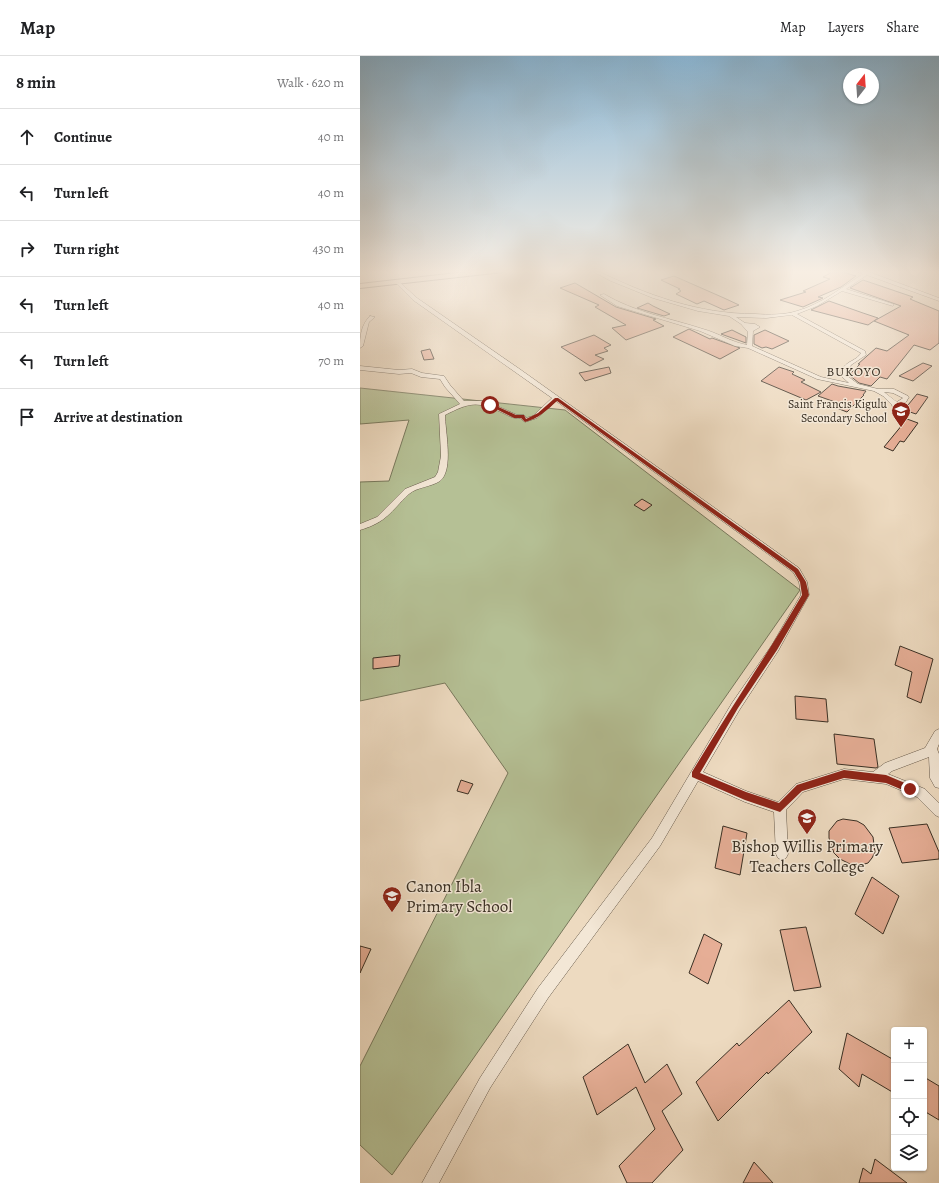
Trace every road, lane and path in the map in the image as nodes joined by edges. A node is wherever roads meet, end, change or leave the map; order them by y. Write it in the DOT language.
graph roads {
  1 [pos="367,323"];
  2 [pos="449,323"];
  3 [pos="674,323"];
  4 [pos="742,323"];
  5 [pos="808,323"];
  6 [pos="360,346"];
  7 [pos="749,347"];
  8 [pos="360,368"];
  9 [pos="855,384"];
  10 [pos="876,390"];
  11 [pos="556,398"];
  12 [pos="463,403"];
  13 [pos="360,527"];
  14 [pos="939,734"];
  15 [pos="931,748"];
  16 [pos="695,774"];
  17 [pos="874,778"];
  18 [pos="939,783"];
  19 [pos="780,808"];
  20 [pos="939,811"];
  21 [pos="782,854"];
  22 [pos="430,1183"];
  1 -- 6 [label="street"];
  2 -- 11 [label="street"];
  3 -- 7 [label="street"];
  4 -- 7 [label="street"];
  5 -- 9 [label="street"];
  7 -- 9 [label="street"];
  8 -- 12 [label="street"];
  9 -- 10 [label="street"];
  10 -- 10 [label="street"];
  11 -- 12 [label="street"];
  11 -- 16 [label="street"];
  12 -- 13 [label="street"];
  14 -- 15 [label="street"];
  15 -- 17 [label="street"];
  15 -- 18 [label="street"];
  16 -- 19 [label="street"];
  16 -- 22 [label="street"];
  17 -- 19 [label="street"];
  17 -- 20 [label="street"];
  19 -- 21 [label="street"];
}
